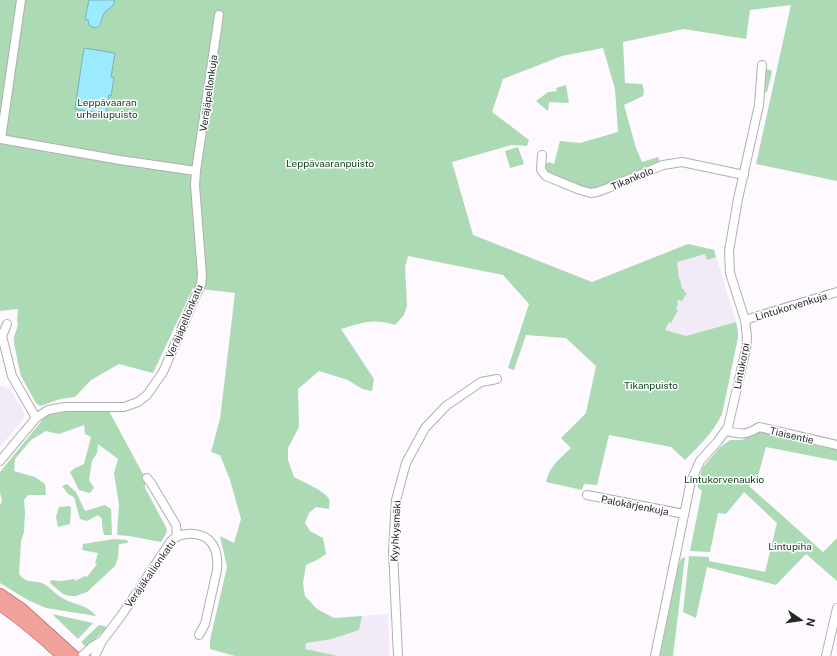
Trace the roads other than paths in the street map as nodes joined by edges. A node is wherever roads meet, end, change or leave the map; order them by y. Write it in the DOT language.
graph roads {
  1 [pos="21,0"];
  2 [pos="219,15"];
  3 [pos="762,65"];
  4 [pos="0,141"];
  5 [pos="542,155"];
  6 [pos="196,171"];
  7 [pos="744,175"];
  8 [pos="837,292"];
  9 [pos="745,320"];
  10 [pos="7,324"];
  11 [pos="497,379"];
  12 [pos="36,418"];
  13 [pos="726,431"];
  14 [pos="837,445"];
  15 [pos="0,461"];
  16 [pos="147,478"];
  17 [pos="587,495"];
  18 [pos="684,514"];
  19 [pos="177,535"];
  20 [pos="0,594"];
  21 [pos="0,604"];
  22 [pos="837,612"];
  23 [pos="199,635"];
  24 [pos="102,641"];
  25 [pos="62,656"];
  26 [pos="74,656"];
  27 [pos="82,656"];
  28 [pos="95,656"];
  29 [pos="398,656"];
  30 [pos="655,656"];
  31 [pos="826,656"];
  1 -- 4 [label="street"];
  2 -- 6 [label="street, Veräjäpellonkuja"];
  3 -- 7 [label="street, Lintukorpi"];
  4 -- 6 [label="street"];
  5 -- 7 [label="street, Tikankolo"];
  6 -- 12 [label="street, Veräjäpellonkatu"];
  7 -- 9 [label="street, Lintukorpi"];
  8 -- 9 [label="street, Lintukorvenkuja"];
  9 -- 13 [label="street, Lintukorpi"];
  10 -- 12 [label="street"];
  11 -- 29 [label="street, Kyyhkysmäki"];
  12 -- 15 [label="street, Veräjäpellonkatu"];
  13 -- 14 [label="street, Tiaisentie"];
  13 -- 18 [label="street, Lintukorpi"];
  16 -- 19 [label="street"];
  17 -- 18 [label="street, Palokärjenkuja"];
  18 -- 30 [label="street, Lintukorpi"];
  19 -- 23 [label="street, Veräjäkallionkatu"];
  19 -- 24 [label="street, Veräjäkallionkatu"];
  20 -- 26 [label="main road"];
  21 -- 25 [label="main road"];
  22 -- 31 [label="street"];
  24 -- 27 [label="street, Veräjäkallionkatu"];
  24 -- 28 [label="street, Veräjäkallionkatu"];
}
